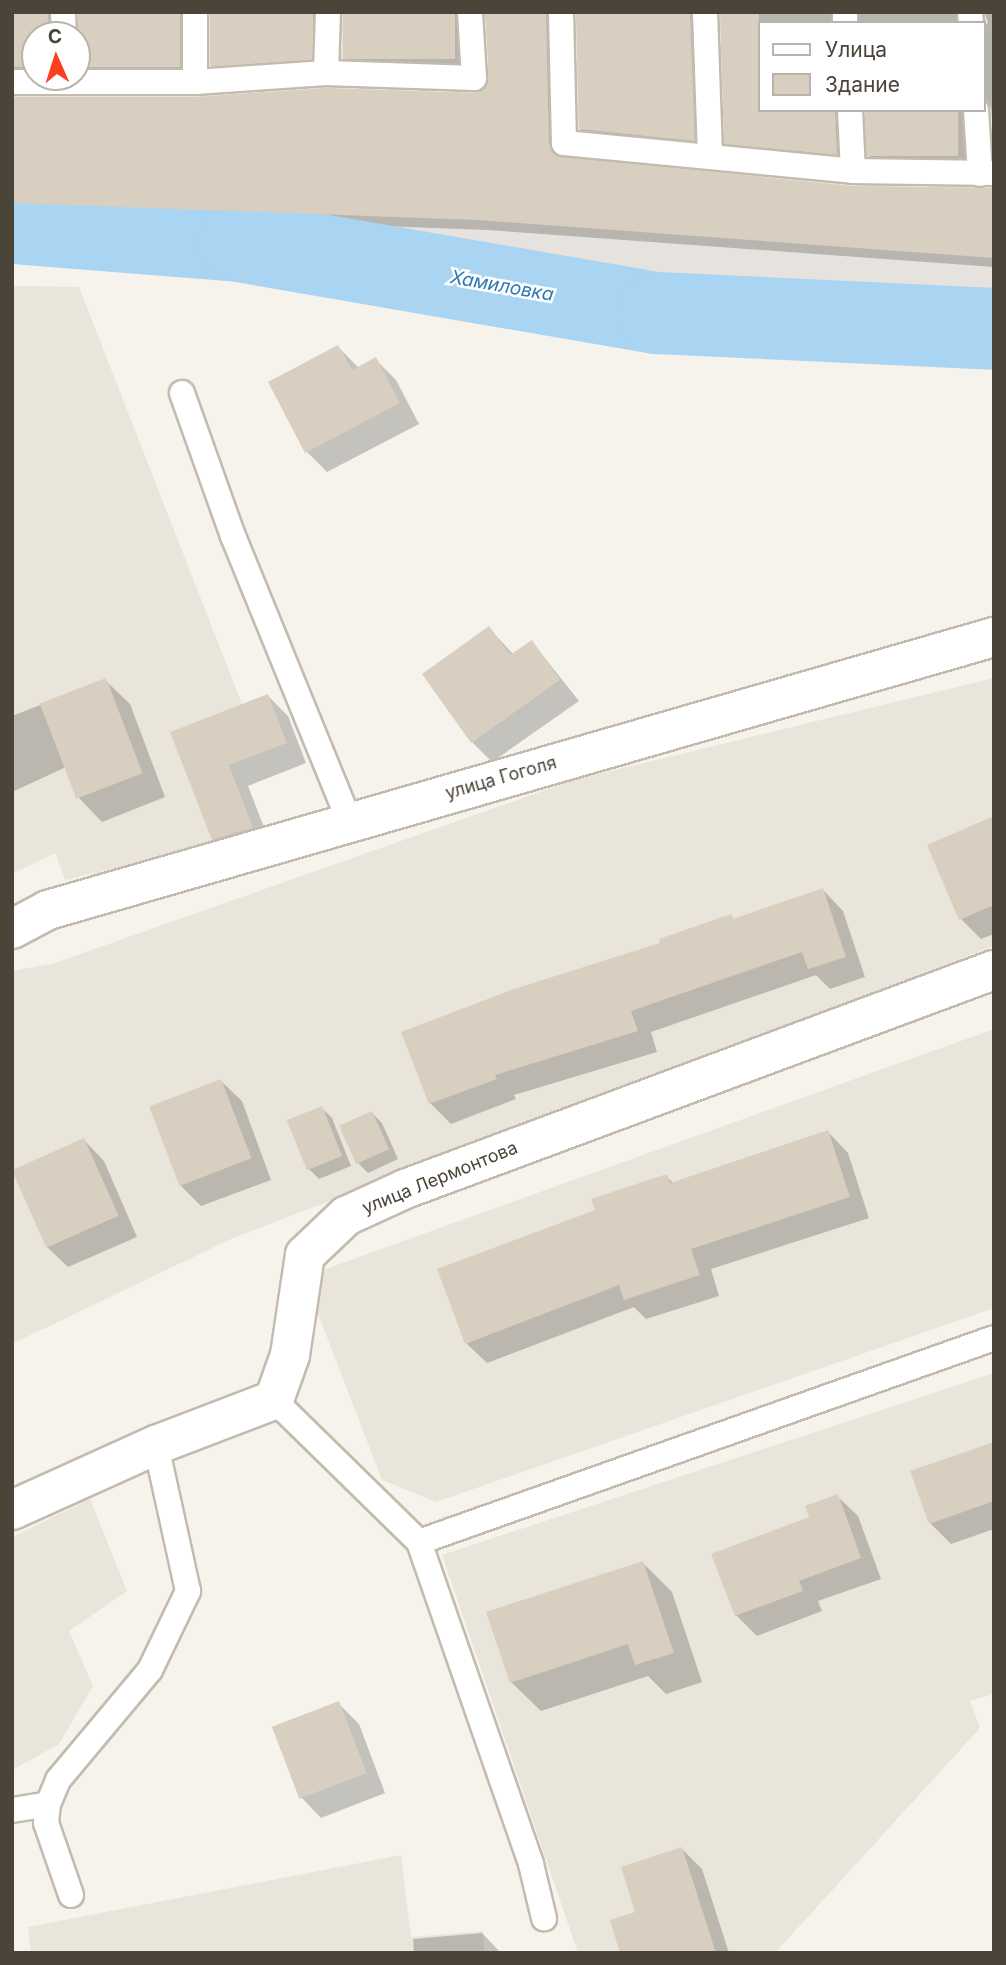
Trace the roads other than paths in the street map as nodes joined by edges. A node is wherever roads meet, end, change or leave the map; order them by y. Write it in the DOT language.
graph roads {
  1 [pos="195,12"];
  2 [pos="328,12"];
  3 [pos="470,12"];
  4 [pos="561,12"];
  5 [pos="705,12"];
  6 [pos="326,73"];
  7 [pos="91,80"];
  8 [pos="195,82"];
  9 [pos="850,112"];
  10 [pos="976,112"];
  11 [pos="710,155"];
  12 [pos="853,171"];
  13 [pos="987,173"];
  14 [pos="182,393"];
  15 [pos="994,636"];
  16 [pos="350,822"];
  17 [pos="12,929"];
  18 [pos="994,970"];
  19 [pos="994,1338"];
  20 [pos="274,1400"];
  21 [pos="156,1445"];
  22 [pos="12,1510"];
  23 [pos="419,1542"];
  24 [pos="48,1804"];
  25 [pos="12,1810"];
  26 [pos="71,1895"];
  27 [pos="544,1918"];
  1 -- 8 [label="lane"];
  2 -- 6 [label="lane"];
  3 -- 6 [label="lane"];
  4 -- 11 [label="lane"];
  5 -- 11 [label="lane"];
  6 -- 8 [label="lane"];
  7 -- 8 [label="lane"];
  9 -- 12 [label="lane"];
  10 -- 13 [label="lane"];
  11 -- 12 [label="lane"];
  12 -- 13 [label="lane"];
  14 -- 16 [label="lane"];
  15 -- 16 [label="street, улица Гоголя"];
  16 -- 17 [label="street, улица Гоголя"];
  18 -- 20 [label="street, улица Лермонтова"];
  19 -- 23 [label="lane"];
  20 -- 21 [label="street"];
  20 -- 23 [label="lane"];
  21 -- 22 [label="street"];
  21 -- 24 [label="lane"];
  23 -- 27 [label="lane"];
  24 -- 25 [label="lane"];
  24 -- 26 [label="lane"];
}
